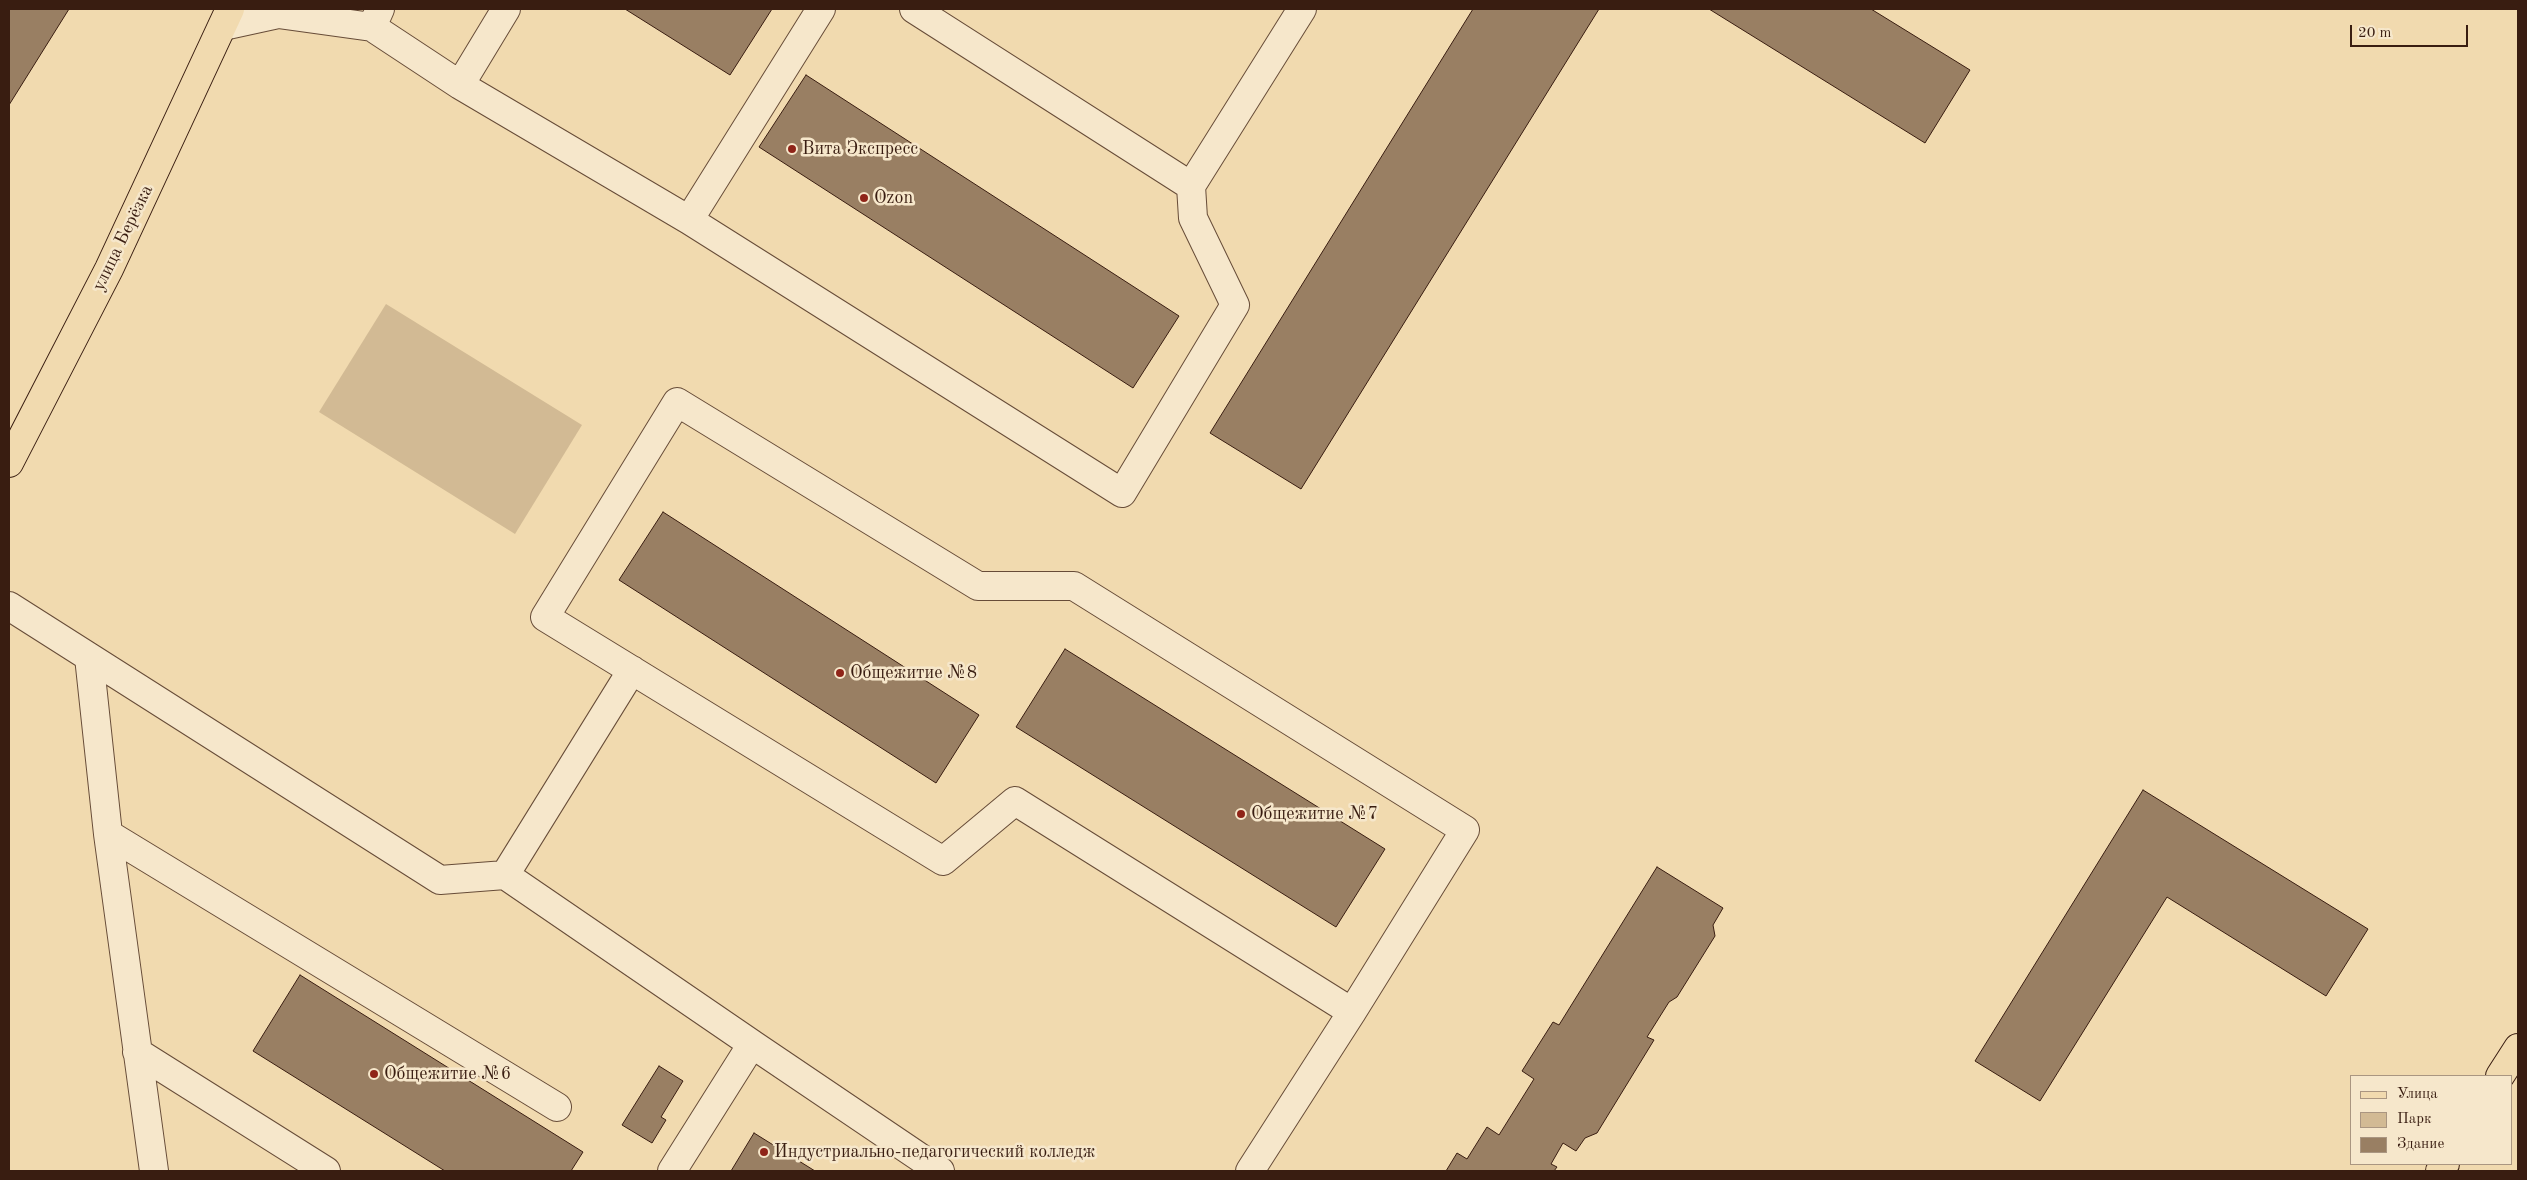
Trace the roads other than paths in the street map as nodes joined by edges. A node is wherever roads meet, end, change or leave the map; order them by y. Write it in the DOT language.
graph roads {
  1 [pos="506,9"];
  2 [pos="821,9"];
  3 [pos="914,9"];
  4 [pos="1302,9"];
  5 [pos="226,18"];
  6 [pos="376,18"];
  7 [pos="460,85"];
  8 [pos="1191,186"];
  9 [pos="689,220"];
  10 [pos="9,463"];
  11 [pos="9,606"];
  12 [pos="89,657"];
  13 [pos="632,670"];
  14 [pos="108,834"];
  15 [pos="505,875"];
  16 [pos="1352,1012"];
  17 [pos="752,1044"];
  18 [pos="2518,1048"];
  19 [pos="137,1052"];
  20 [pos="2501,1075"];
  21 [pos="557,1107"];
  22 [pos="154,1171"];
  23 [pos="326,1171"];
  24 [pos="672,1171"];
  25 [pos="940,1171"];
  26 [pos="1250,1171"];
  1 -- 7 [label="street"];
  2 -- 9 [label="street"];
  3 -- 8 [label="street"];
  4 -- 8 [label="street"];
  5 -- 6 [label="street"];
  5 -- 10 [label="main road, улица Берёзка"];
  6 -- 7 [label="street"];
  7 -- 9 [label="street"];
  8 -- 9 [label="street"];
  11 -- 12 [label="street"];
  12 -- 14 [label="street"];
  12 -- 15 [label="street"];
  13 -- 15 [label="street"];
  13 -- 16 [label="street"];
  13 -- 16 [label="street"];
  14 -- 19 [label="street"];
  14 -- 21 [label="street"];
  15 -- 17 [label="street"];
  16 -- 26 [label="street"];
  17 -- 24 [label="street"];
  17 -- 25 [label="street"];
  18 -- 20 [label="main road"];
  19 -- 22 [label="street"];
  19 -- 23 [label="street"];
}
